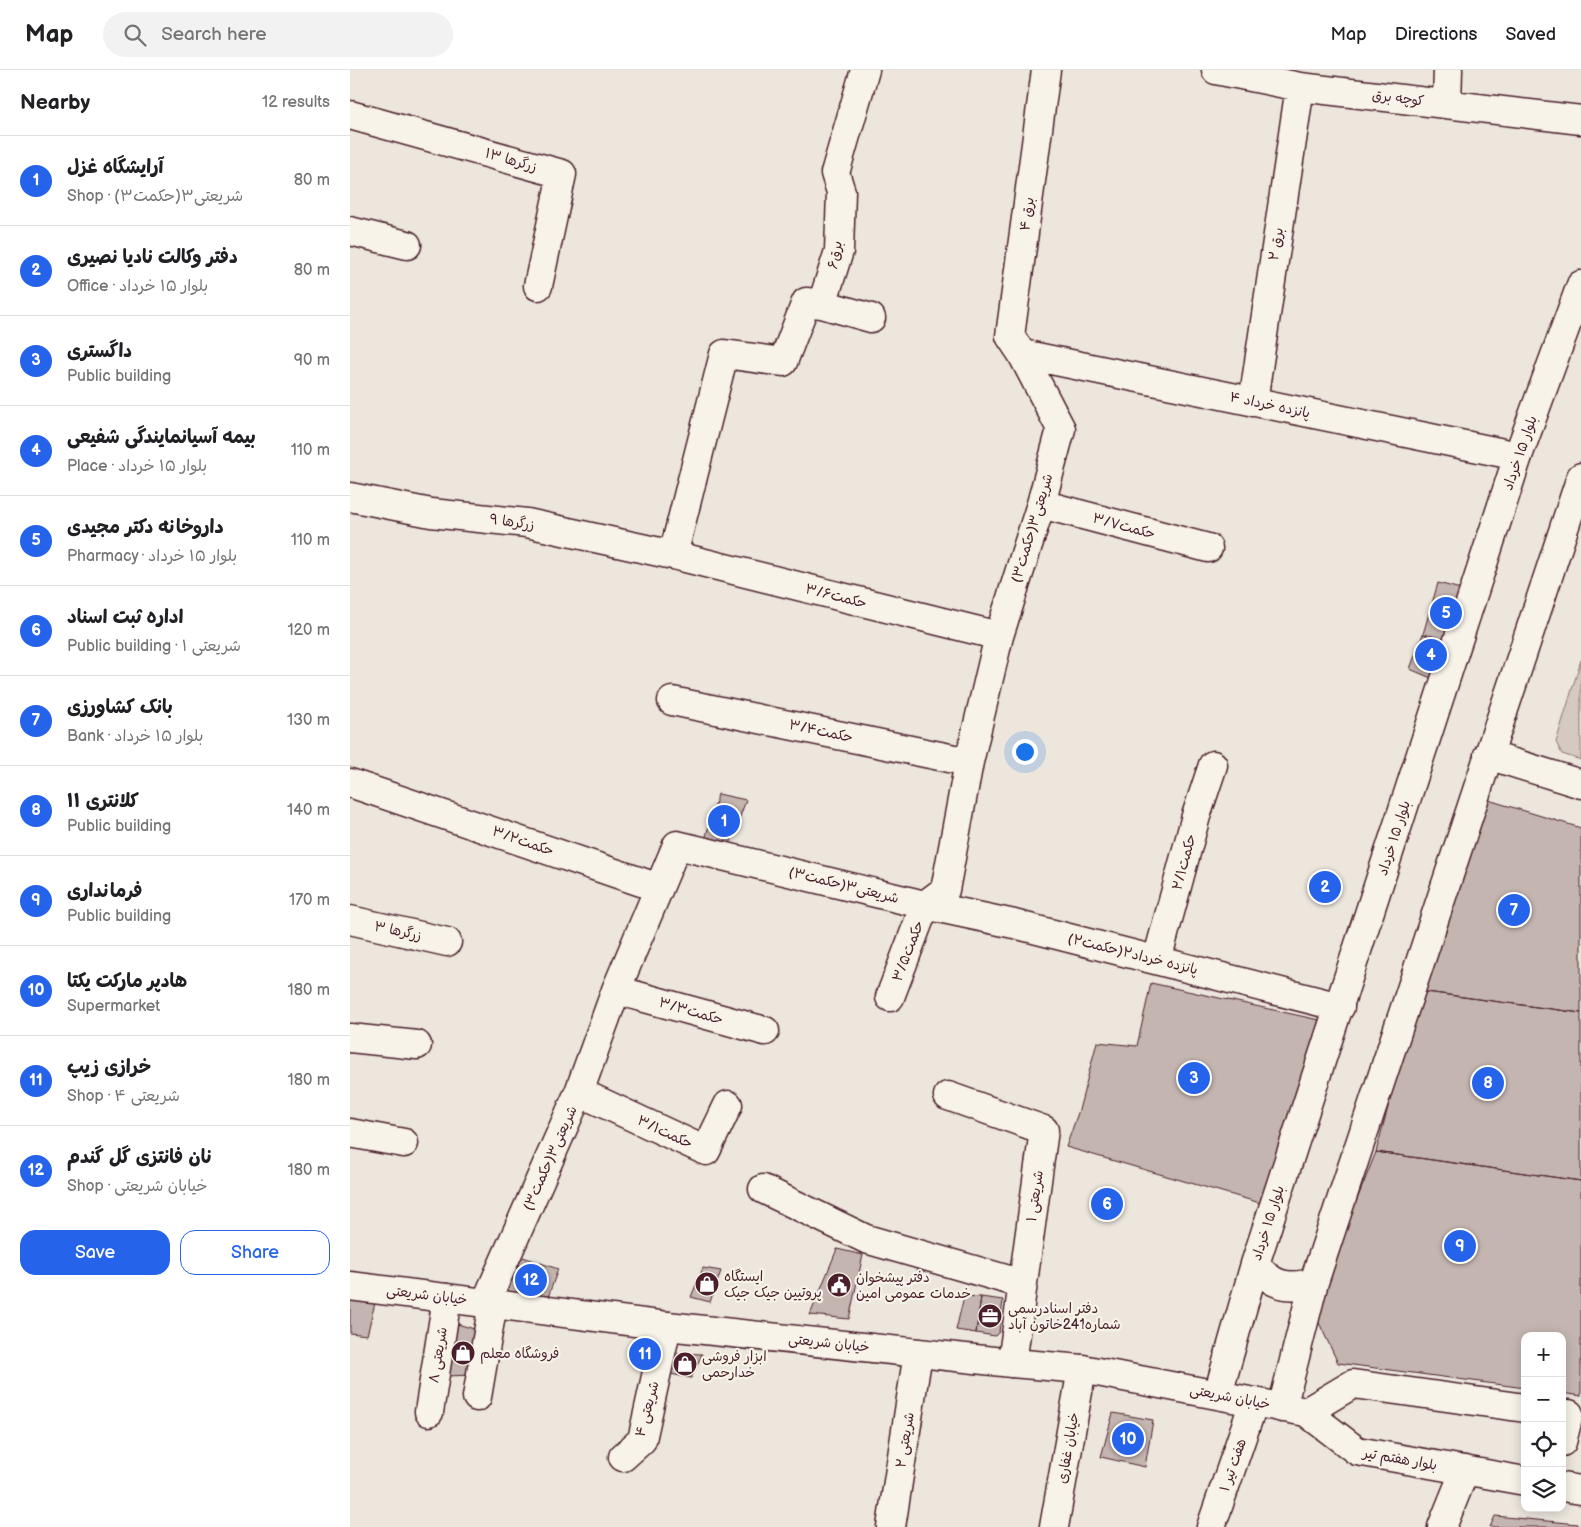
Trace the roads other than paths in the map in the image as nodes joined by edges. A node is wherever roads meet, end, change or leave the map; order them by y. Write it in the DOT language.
graph roads {
  1 [pos="865,70"];
  2 [pos="1046,70"];
  3 [pos="1448,70"];
  4 [pos="1226,71"];
  5 [pos="1300,87"];
  6 [pos="1447,103"];
  7 [pos="350,115"];
  8 [pos="1581,120"];
  9 [pos="350,231"];
  10 [pos="407,245"];
  11 [pos="1581,285"];
  12 [pos="538,286"];
  13 [pos="822,304"];
  14 [pos="871,318"];
  15 [pos="1022,354"];
  16 [pos="1253,402"];
  17 [pos="1518,456"];
  18 [pos="1581,477"];
  19 [pos="350,498"];
  20 [pos="1041,504"];
  21 [pos="1208,548"];
  22 [pos="673,555"];
  23 [pos="999,636"];
  24 [pos="672,701"];
  25 [pos="1488,754"];
  26 [pos="969,762"];
  27 [pos="1213,765"];
  28 [pos="350,783"];
  29 [pos="1581,784"];
  30 [pos="659,888"];
  31 [pos="925,905"];
  32 [pos="350,920"];
  33 [pos="447,942"];
  34 [pos="1157,960"];
  35 [pos="616,990"];
  36 [pos="890,997"];
  37 [pos="1340,1007"];
  38 [pos="765,1031"];
  39 [pos="350,1038"];
  40 [pos="417,1045"];
  41 [pos="579,1092"];
  42 [pos="948,1096"];
  43 [pos="728,1105"];
  44 [pos="350,1133"];
  45 [pos="404,1143"];
  46 [pos="763,1189"];
  47 [pos="1254,1264"];
  48 [pos="1314,1282"];
  49 [pos="1023,1284"];
  50 [pos="350,1286"];
  51 [pos="447,1298"];
  52 [pos="490,1303"];
  53 [pos="667,1326"];
  54 [pos="918,1353"];
  55 [pos="1012,1363"];
  56 [pos="1082,1369"];
  57 [pos="1218,1394"];
  58 [pos="477,1397"];
  59 [pos="1254,1402"];
  60 [pos="1521,1407"];
  61 [pos="1294,1410"];
  62 [pos="429,1412"];
  63 [pos="1571,1415"];
  64 [pos="1566,1430"];
  65 [pos="623,1457"];
  66 [pos="1465,1470"];
  67 [pos="1521,1480"];
  68 [pos="1566,1488"];
  69 [pos="1581,1490"];
  70 [pos="891,1527"];
  71 [pos="1054,1527"];
  72 [pos="1211,1527"];
  73 [pos="1442,1527"];
  1 -- 13 [label="street, برق۶"];
  2 -- 15 [label="street, برق ۴"];
  3 -- 6 [label="street"];
  4 -- 5 [label="street, کوچه برق"];
  5 -- 6 [label="street, کوچه برق"];
  5 -- 16 [label="street, برق ۲"];
  6 -- 8 [label="street, کوچه برق"];
  7 -- 12 [label="street, زرگرها ۱۳"];
  9 -- 10 [label="street"];
  11 -- 17 [label="street, بلوار ۱۵ خرداد"];
  13 -- 14 [label="street"];
  13 -- 22 [label="street"];
  15 -- 16 [label="street, پانزده خرداد ۴"];
  15 -- 20 [label="street, شریعتی۳(حکمت۳)"];
  16 -- 17 [label="street, پانزده خرداد ۴"];
  17 -- 37 [label="street, بلوار ۱۵ خرداد"];
  18 -- 25 [label="street"];
  19 -- 22 [label="street, زرگرها ۹"];
  20 -- 21 [label="street, حکمت۳/۷"];
  20 -- 23 [label="street, شریعتی۳(حکمت۳)"];
  22 -- 23 [label="street, حکمت۳/۶"];
  23 -- 26 [label="street, شریعتی۳(حکمت۳)"];
  24 -- 26 [label="street, حکمت۳/۴"];
  25 -- 29 [label="street"];
  25 -- 48 [label="street"];
  26 -- 31 [label="street, شریعتی۳(حکمت۳)"];
  27 -- 34 [label="street, حکمت۲/۱"];
  28 -- 30 [label="street, حکمت۳/۲"];
  30 -- 31 [label="street, شریعتی۳(حکمت۳)"];
  30 -- 35 [label="street, شریعتی۳(حکمت۳)"];
  31 -- 34 [label="street, پانزده خرداد۲(حکمت۲)"];
  31 -- 36 [label="street, حکمت۳/۵"];
  32 -- 33 [label="street, زرگرها ۳"];
  34 -- 37 [label="street, پانزده خرداد۲(حکمت۲)"];
  35 -- 38 [label="street, حکمت۳/۳"];
  35 -- 41 [label="street, شریعتی۳(حکمت۳)"];
  37 -- 47 [label="street, بلوار ۱۵ خرداد"];
  39 -- 40 [label="street"];
  41 -- 43 [label="street, حکمت۳/۱"];
  41 -- 52 [label="street, شریعتی۳(حکمت۳)"];
  42 -- 49 [label="street, شریعتی ۱"];
  44 -- 45 [label="street"];
  46 -- 49 [label="street"];
  47 -- 48 [label="street"];
  47 -- 57 [label="street, بلوار ۱۵ خرداد"];
  48 -- 61 [label="street"];
  49 -- 55 [label="street, شریعتی ۱"];
  50 -- 51 [label="street, خیابان شریعتی"];
  51 -- 52 [label="street, خیابان شریعتی"];
  51 -- 62 [label="street, شریعتی ۸"];
  52 -- 53 [label="street, خیابان شریعتی"];
  52 -- 58 [label="street, شریعتی۳(حکمت۳)"];
  53 -- 54 [label="street, خیابان شریعتی"];
  53 -- 65 [label="street, شریعتی ۴"];
  54 -- 55 [label="street, خیابان شریعتی"];
  54 -- 70 [label="street, شریعتی ۲"];
  55 -- 56 [label="street, خیابان شریعتی"];
  56 -- 57 [label="street, خیابان شریعتی"];
  56 -- 71 [label="street, خیابان غفاری"];
  57 -- 59 [label="street, خیابان شریعتی"];
  59 -- 61 [label="street, خیابان شریعتی"];
  59 -- 72 [label="street, هفت تیر ۱"];
  60 -- 61 [label="street"];
  61 -- 66 [label="street, بلوار هفتم تیر"];
  63 -- 64 [label="street"];
  66 -- 67 [label="street, بلوار هفتم تیر"];
  66 -- 73 [label="street"];
  68 -- 69 [label="street"];
}
